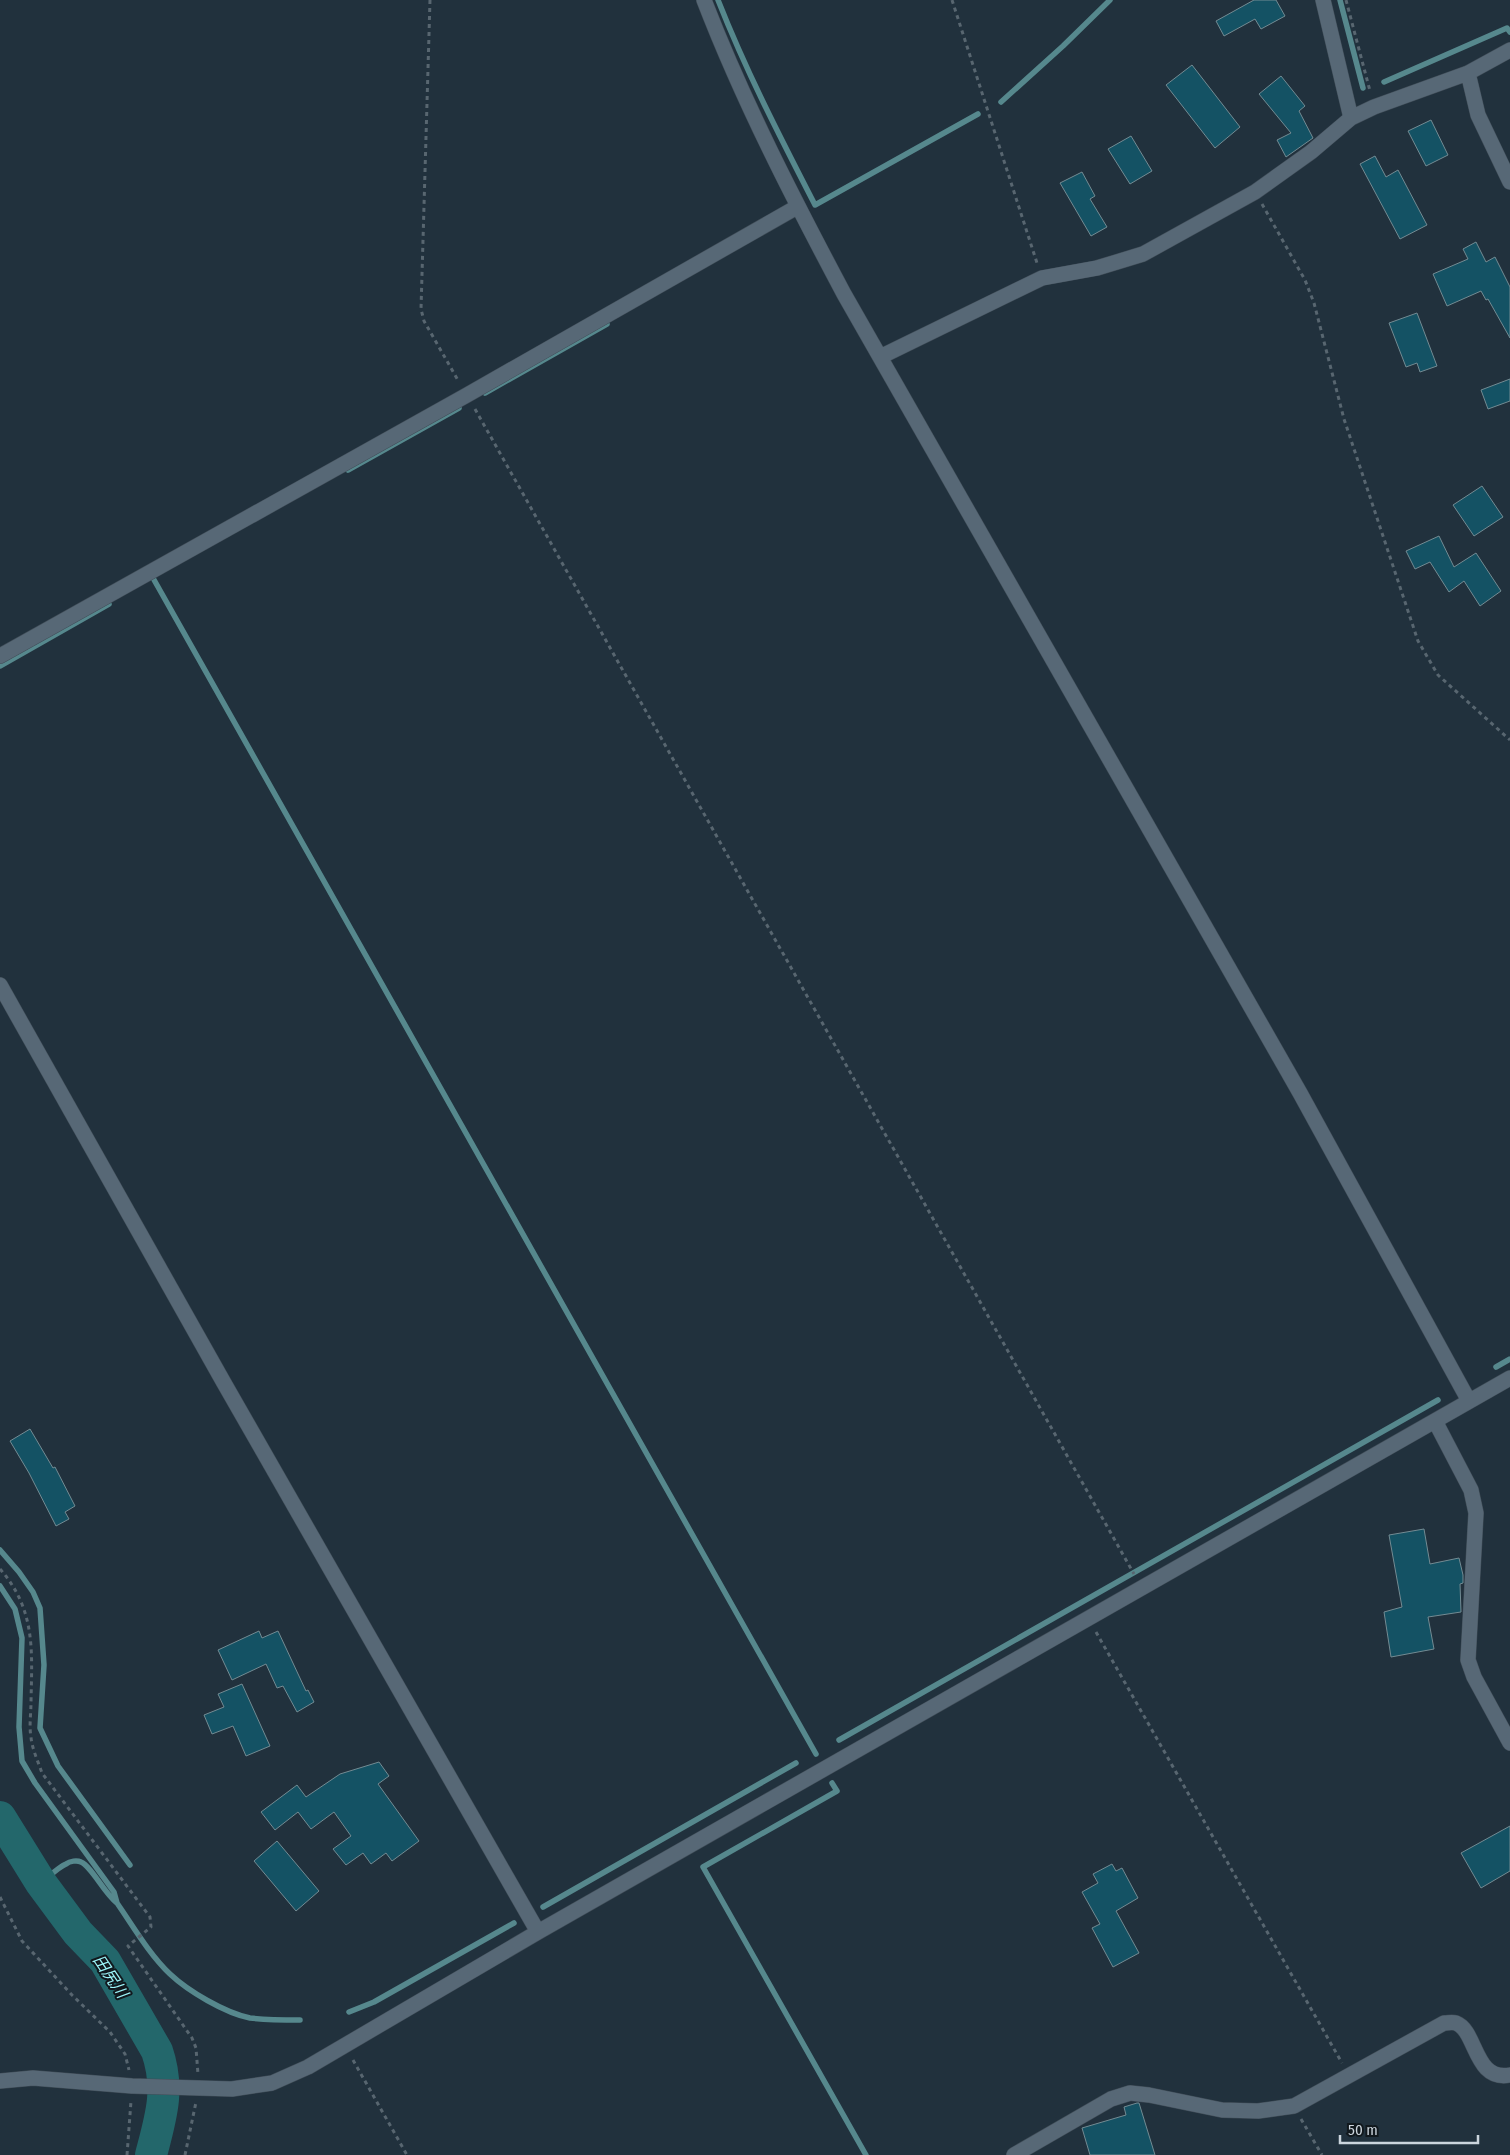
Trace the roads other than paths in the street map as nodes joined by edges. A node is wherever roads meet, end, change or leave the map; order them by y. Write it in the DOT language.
graph roads {
  1 [pos="704,0"];
  2 [pos="1324,0"];
  3 [pos="1510,50"];
  4 [pos="1468,73"];
  5 [pos="1352,118"];
  6 [pos="1510,182"];
  7 [pos="797,207"];
  8 [pos="880,357"];
  9 [pos="0,656"];
  10 [pos="0,985"];
  11 [pos="1510,1378"];
  12 [pos="1469,1401"];
  13 [pos="1435,1420"];
  14 [pos="1510,1743"];
  15 [pos="538,1932"];
  16 [pos="1510,2075"];
  17 [pos="0,2081"];
  18 [pos="1014,2155"];
  1 -- 7 [label="street"];
  2 -- 5 [label="street"];
  3 -- 4 [label="street"];
  4 -- 5 [label="street"];
  4 -- 6 [label="street"];
  5 -- 8 [label="street"];
  7 -- 8 [label="street"];
  7 -- 9 [label="street"];
  8 -- 12 [label="street"];
  10 -- 15 [label="street"];
  11 -- 12 [label="street"];
  12 -- 13 [label="street"];
  13 -- 14 [label="street"];
  13 -- 15 [label="street"];
  15 -- 17 [label="street"];
  16 -- 18 [label="street"];
}
